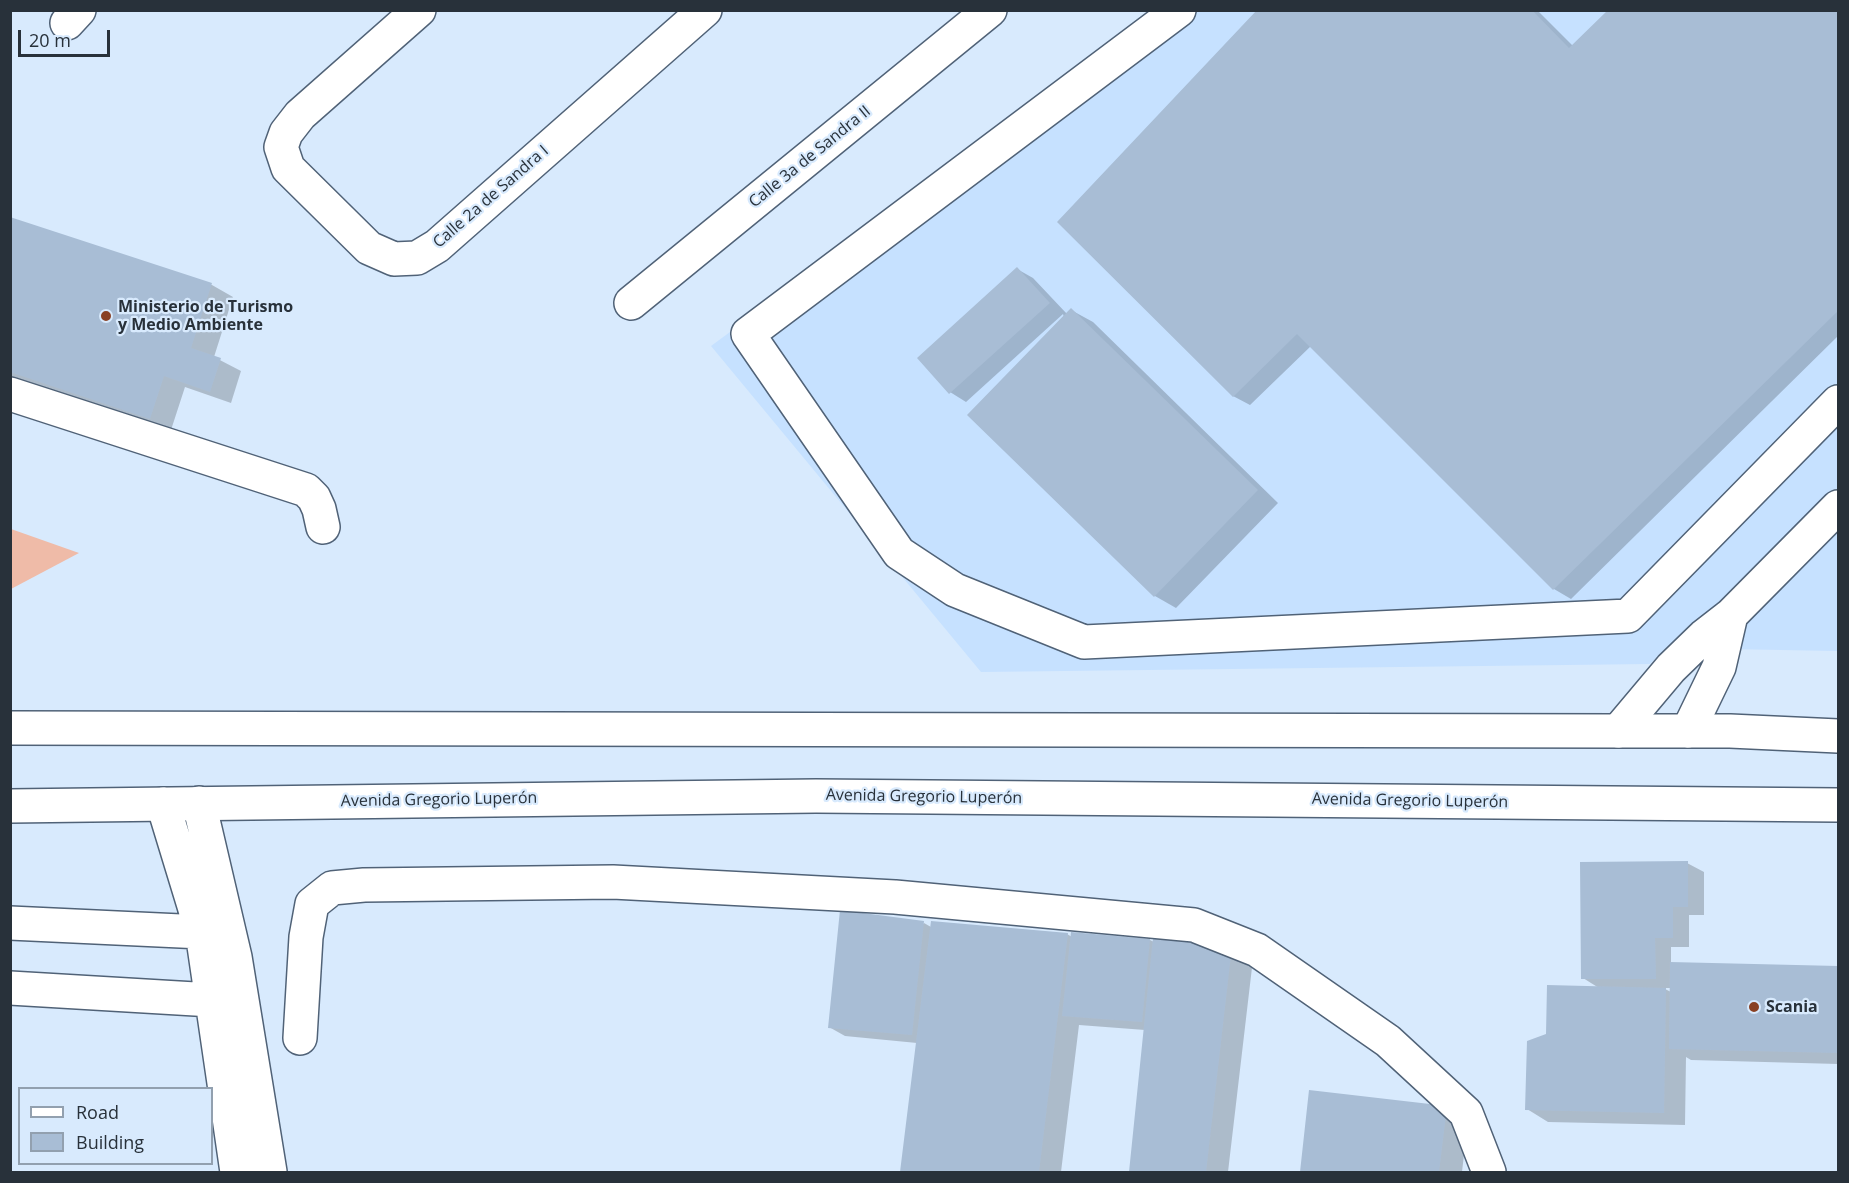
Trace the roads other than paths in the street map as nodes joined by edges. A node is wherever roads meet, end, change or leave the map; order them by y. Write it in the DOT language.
graph roads {
  1 [pos="419,10"];
  2 [pos="705,10"];
  3 [pos="990,10"];
  4 [pos="1179,10"];
  5 [pos="631,303"];
  6 [pos="10,394"];
  7 [pos="1839,402"];
  8 [pos="1839,507"];
  9 [pos="323,527"];
  10 [pos="1731,615"];
  11 [pos="1839,716"];
  12 [pos="10,728"];
  13 [pos="1618,731"];
  14 [pos="1730,731"];
  15 [pos="1688,732"];
  16 [pos="1839,736"];
  17 [pos="199,803"];
  18 [pos="163,804"];
  19 [pos="10,806"];
  20 [pos="1839,806"];
  21 [pos="10,923"];
  22 [pos="202,932"];
  23 [pos="10,988"];
  24 [pos="212,1000"];
  25 [pos="300,1038"];
  26 [pos="237,1173"];
  27 [pos="270,1173"];
  28 [pos="1489,1173"];
  1 -- 2 [label="main road, Calle 2a de Sandra I"];
  3 -- 5 [label="main road, Calle 3a de Sandra II"];
  4 -- 7 [label="main road"];
  6 -- 9 [label="main road"];
  8 -- 10 [label="main road"];
  10 -- 13 [label="main road"];
  10 -- 15 [label="main road"];
  11 -- 14 [label="main road"];
  12 -- 13 [label="main road"];
  13 -- 15 [label="main road"];
  14 -- 15 [label="main road"];
  14 -- 16 [label="main road"];
  17 -- 18 [label="main road, Avenida Gregorio Luperón"];
  17 -- 20 [label="main road, Avenida Gregorio Luperón"];
  17 -- 27 [label="main road"];
  18 -- 19 [label="main road, Avenida Gregorio Luperón"];
  18 -- 22 [label="main road"];
  21 -- 22 [label="main road"];
  22 -- 24 [label="main road"];
  23 -- 24 [label="main road"];
  24 -- 26 [label="main road"];
  25 -- 28 [label="main road"];
}
